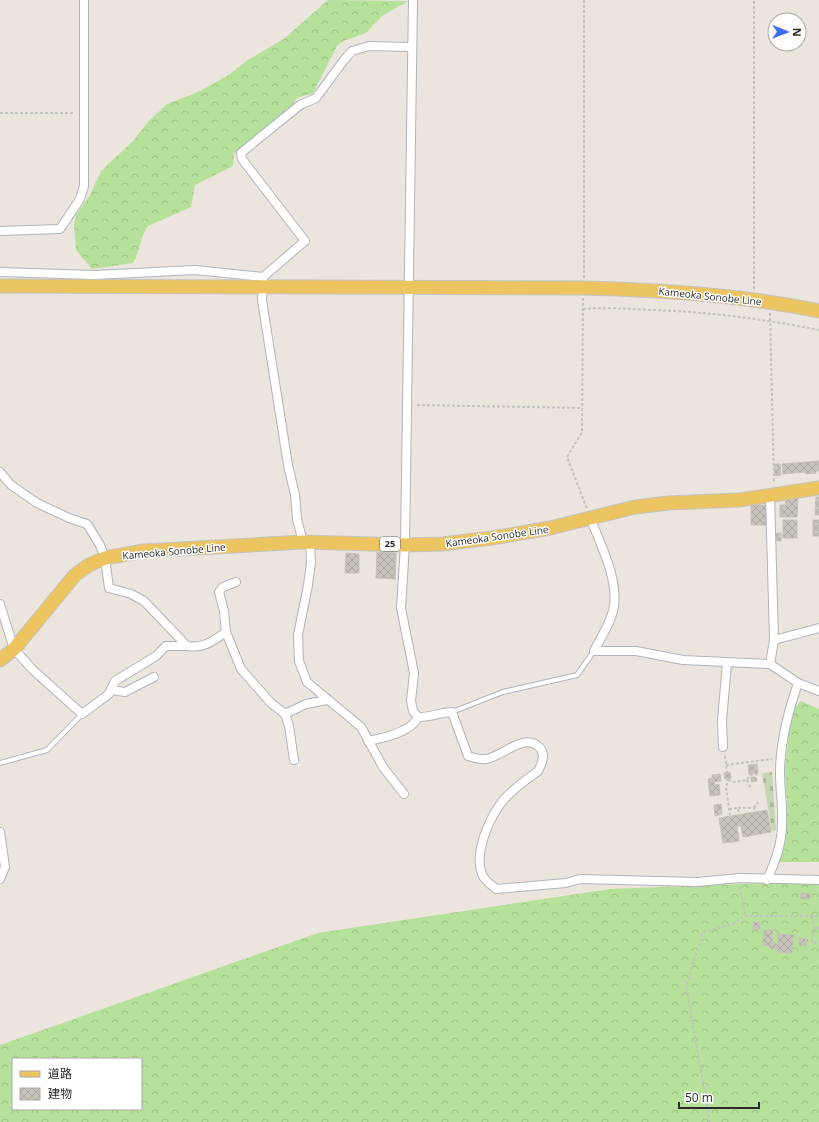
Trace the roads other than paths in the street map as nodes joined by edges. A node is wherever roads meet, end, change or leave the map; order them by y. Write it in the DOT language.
graph roads {
  1 [pos="84,0"];
  2 [pos="413,0"];
  3 [pos="411,47"];
  4 [pos="0,231"];
  5 [pos="0,272"];
  6 [pos="263,282"];
  7 [pos="0,286"];
  8 [pos="408,287"];
  9 [pos="819,310"];
  10 [pos="0,472"];
  11 [pos="819,488"];
  12 [pos="772,494"];
  13 [pos="590,517"];
  14 [pos="307,542"];
  15 [pos="405,545"];
  16 [pos="105,558"];
  17 [pos="236,582"];
  18 [pos="0,604"];
  19 [pos="819,628"];
  20 [pos="226,632"];
  21 [pos="774,640"];
  22 [pos="187,646"];
  23 [pos="14,649"];
  24 [pos="594,651"];
  25 [pos="0,660"];
  26 [pos="727,663"];
  27 [pos="770,664"];
  28 [pos="154,677"];
  29 [pos="798,684"];
  30 [pos="111,690"];
  31 [pos="819,691"];
  32 [pos="327,700"];
  33 [pos="452,712"];
  34 [pos="82,714"];
  35 [pos="284,714"];
  36 [pos="418,717"];
  37 [pos="368,741"];
  38 [pos="723,746"];
  39 [pos="294,760"];
  40 [pos="0,763"];
  41 [pos="404,794"];
  42 [pos="0,832"];
  43 [pos="2,852"];
  44 [pos="0,879"];
  45 [pos="767,880"];
  46 [pos="819,880"];
  1 -- 4 [label="street"];
  2 -- 3 [label="street"];
  3 -- 6 [label="street"];
  3 -- 8 [label="street"];
  5 -- 6 [label="street"];
  6 -- 7 [label="main road, Kameoka Sonobe Line"];
  6 -- 8 [label="main road, Kameoka Sonobe Line"];
  6 -- 14 [label="street"];
  8 -- 9 [label="main road, Kameoka Sonobe Line"];
  8 -- 15 [label="street"];
  10 -- 16 [label="street"];
  11 -- 12 [label="main road, Kameoka Sonobe Line / 25"];
  12 -- 13 [label="main road, Kameoka Sonobe Line / 25"];
  12 -- 21 [label="street"];
  13 -- 15 [label="main road, Kameoka Sonobe Line / 25"];
  13 -- 24 [label="street"];
  14 -- 15 [label="main road, Kameoka Sonobe Line / 25"];
  14 -- 16 [label="main road, Kameoka Sonobe Line / 25"];
  14 -- 32 [label="street"];
  15 -- 36 [label="street"];
  16 -- 22 [label="street"];
  16 -- 23 [label="main road, Kameoka Sonobe Line / 25"];
  17 -- 20 [label="street"];
  18 -- 23 [label="street"];
  19 -- 21 [label="street"];
  20 -- 22 [label="street"];
  20 -- 35 [label="street"];
  21 -- 27 [label="street"];
  22 -- 30 [label="street"];
  23 -- 25 [label="main road, Kameoka Sonobe Line / 25"];
  23 -- 34 [label="street"];
  24 -- 26 [label="street"];
  24 -- 33 [label="lane"];
  26 -- 27 [label="street"];
  26 -- 38 [label="street"];
  27 -- 29 [label="street"];
  28 -- 30 [label="street"];
  29 -- 31 [label="street"];
  29 -- 45 [label="street"];
  30 -- 34 [label="street"];
  32 -- 35 [label="street"];
  32 -- 37 [label="street"];
  33 -- 36 [label="street"];
  33 -- 45 [label="street"];
  34 -- 40 [label="lane"];
  35 -- 39 [label="street"];
  36 -- 37 [label="street"];
  37 -- 41 [label="street"];
  42 -- 43 [label="street"];
  43 -- 44 [label="street"];
  45 -- 46 [label="street"];
}
